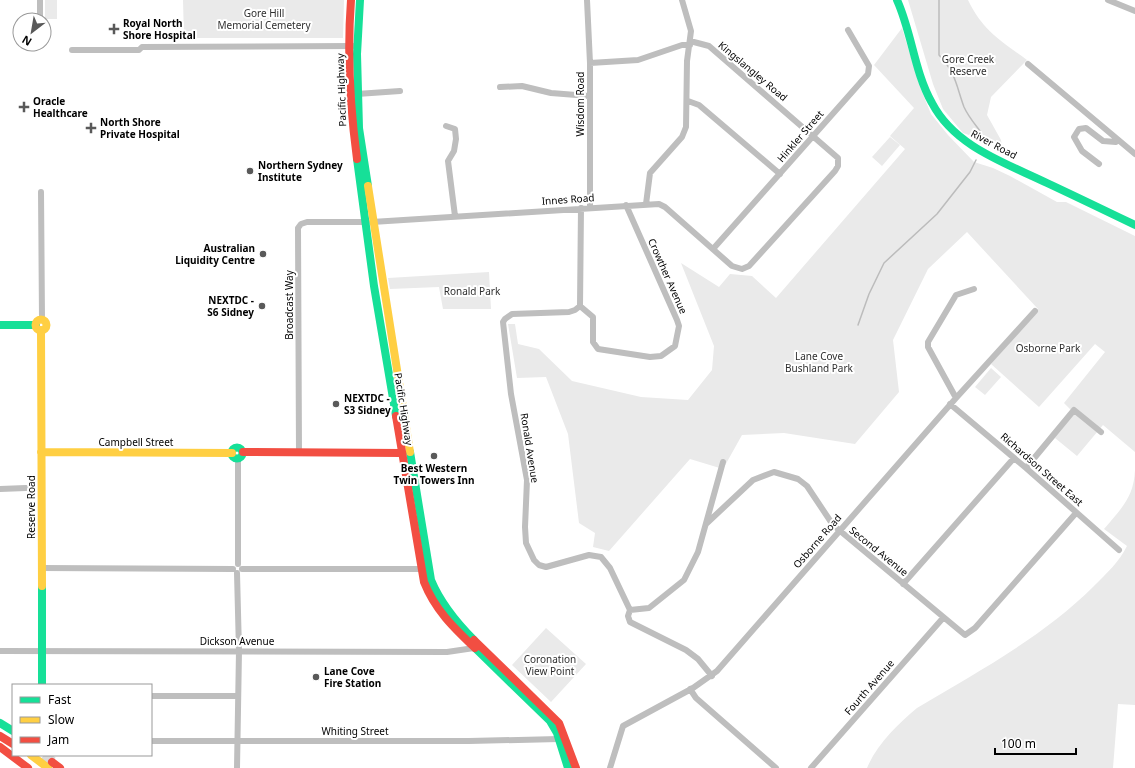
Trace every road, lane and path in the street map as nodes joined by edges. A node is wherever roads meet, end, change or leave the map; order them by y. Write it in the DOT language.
graph roads {
  1 [pos="40,0"];
  2 [pos="351,0"];
  3 [pos="360,0"];
  4 [pos="586,0"];
  5 [pos="682,0"];
  6 [pos="897,0"];
  7 [pos="1108,0"];
  8 [pos="1135,11"];
  9 [pos="40,12"];
  10 [pos="848,30"];
  11 [pos="690,43"];
  12 [pos="354,46"];
  13 [pos="72,50"];
  14 [pos="590,63"];
  15 [pos="1028,64"];
  16 [pos="500,87"];
  17 [pos="400,91"];
  18 [pos="357,94"];
  19 [pos="589,96"];
  20 [pos="688,101"];
  21 [pos="446,126"];
  22 [pos="814,135"];
  23 [pos="1118,140"];
  24 [pos="1135,154"];
  25 [pos="1099,164"];
  26 [pos="780,174"];
  27 [pos="41,192"];
  28 [pos="646,204"];
  29 [pos="626,205"];
  30 [pos="590,207"];
  31 [pos="581,208"];
  32 [pos="455,216"];
  33 [pos="368,222"];
  34 [pos="1135,225"];
  35 [pos="713,249"];
  36 [pos="742,269"];
  37 [pos="974,289"];
  38 [pos="580,306"];
  39 [pos="1035,311"];
  40 [pos="0,325"];
  41 [pos="40,325"];
  42 [pos="956,398"];
  43 [pos="950,404"];
  44 [pos="1101,432"];
  45 [pos="41,452"];
  46 [pos="299,452"];
  47 [pos="405,452"];
  48 [pos="237,455"];
  49 [pos="1014,458"];
  50 [pos="723,462"];
  51 [pos="1026,468"];
  52 [pos="26,488"];
  53 [pos="0,489"];
  54 [pos="1076,513"];
  55 [pos="706,524"];
  56 [pos="839,531"];
  57 [pos="1119,550"];
  58 [pos="41,568"];
  59 [pos="238,569"];
  60 [pos="421,569"];
  61 [pos="903,584"];
  62 [pos="630,610"];
  63 [pos="943,618"];
  64 [pos="474,648"];
  65 [pos="0,651"];
  66 [pos="41,651"];
  67 [pos="239,651"];
  68 [pos="712,676"];
  69 [pos="42,684"];
  70 [pos="690,689"];
  71 [pos="152,696"];
  72 [pos="237,696"];
  73 [pos="0,723"];
  74 [pos="12,731"];
  75 [pos="0,736"];
  76 [pos="559,739"];
  77 [pos="152,741"];
  78 [pos="237,741"];
  79 [pos="12,743"];
  80 [pos="0,747"];
  81 [pos="0,756"];
  82 [pos="32,756"];
  83 [pos="41,762"];
  84 [pos="50,765"];
  85 [pos="16,768"];
  86 [pos="28,768"];
  87 [pos="60,768"];
  88 [pos="237,768"];
  89 [pos="568,768"];
  90 [pos="576,768"];
  91 [pos="610,768"];
  92 [pos="776,768"];
  93 [pos="811,768"];
  1 -- 9 [label="street"];
  2 -- 12 [label="main road, Pacific Highway"];
  3 -- 12 [label="main road, Pacific Highway"];
  4 -- 14 [label="street, Wisdom Road"];
  5 -- 11 [label="street"];
  6 -- 34 [label="main road, River Road"];
  7 -- 8 [label="street"];
  10 -- 22 [label="street, Hinkler Street"];
  11 -- 14 [label="street"];
  11 -- 20 [label="street"];
  11 -- 22 [label="street, Kingslangley Road"];
  12 -- 13 [label="street"];
  12 -- 18 [label="main road, Pacific Highway"];
  12 -- 33 [label="main road, Pacific Highway"];
  14 -- 19 [label="street, Wisdom Road"];
  15 -- 23 [label="street"];
  16 -- 19 [label="street"];
  17 -- 18 [label="street"];
  18 -- 33 [label="main road, Pacific Highway"];
  19 -- 30 [label="street, Wisdom Road"];
  20 -- 26 [label="street"];
  20 -- 28 [label="street"];
  21 -- 32 [label="street"];
  22 -- 26 [label="street, Hinkler Street"];
  22 -- 36 [label="street, Kingslangley Road"];
  23 -- 24 [label="street"];
  23 -- 25 [label="street"];
  26 -- 35 [label="street, Hinkler Street"];
  27 -- 41 [label="street, Reserve Road"];
  28 -- 29 [label="street, Innes Road"];
  28 -- 35 [label="street, Innes Road"];
  29 -- 30 [label="street, Innes Road"];
  29 -- 38 [label="street, Crowther Avenue"];
  30 -- 31 [label="street, Innes Road"];
  31 -- 32 [label="street, Innes Road"];
  31 -- 38 [label="street"];
  32 -- 33 [label="street, Innes Road"];
  33 -- 46 [label="street, Broadcast Way"];
  33 -- 47 [label="main road, Pacific Highway"];
  35 -- 36 [label="street, Innes Road"];
  37 -- 42 [label="street"];
  38 -- 62 [label="street, Ronald Avenue"];
  39 -- 42 [label="street, Osborne Road"];
  40 -- 41 [label="main road"];
  41 -- 45 [label="main road, Reserve Road"];
  42 -- 43 [label="street, Osborne Road"];
  43 -- 49 [label="street, Richardson Street East"];
  43 -- 56 [label="street, Osborne Road"];
  44 -- 51 [label="street"];
  45 -- 48 [label="main road, Campbell Street"];
  45 -- 58 [label="main road, Reserve Road"];
  46 -- 47 [label="main road, Campbell Street"];
  46 -- 48 [label="main road, Campbell Street"];
  47 -- 60 [label="main road, Pacific Highway"];
  47 -- 90 [label="main road, Pacific Highway"];
  48 -- 59 [label="street"];
  49 -- 51 [label="street, Richardson Street East"];
  49 -- 61 [label="street"];
  50 -- 55 [label="street"];
  51 -- 54 [label="street, Richardson Street East"];
  52 -- 53 [label="street"];
  54 -- 57 [label="street, Richardson Street East"];
  54 -- 63 [label="street, Second Avenue"];
  55 -- 56 [label="street, Second Avenue"];
  55 -- 62 [label="street"];
  56 -- 61 [label="street, Second Avenue"];
  56 -- 68 [label="street, Osborne Road"];
  58 -- 59 [label="street"];
  58 -- 66 [label="main road, Reserve Road"];
  59 -- 60 [label="street"];
  59 -- 67 [label="street"];
  60 -- 64 [label="main road, Pacific Highway"];
  61 -- 63 [label="street, Second Avenue"];
  62 -- 68 [label="street, Ronald Avenue"];
  63 -- 93 [label="street, Fourth Avenue"];
  64 -- 67 [label="street, Dickson Avenue"];
  64 -- 76 [label="main road, Pacific Highway"];
  65 -- 66 [label="street, Dickson Avenue"];
  66 -- 67 [label="street, Dickson Avenue"];
  66 -- 69 [label="main road, Reserve Road"];
  67 -- 72 [label="street"];
  68 -- 70 [label="street, Osborne Road"];
  70 -- 91 [label="street, Osborne Road"];
  70 -- 92 [label="street"];
  71 -- 72 [label="street"];
  72 -- 78 [label="street"];
  73 -- 74 [label="main road"];
  75 -- 79 [label="main road"];
  76 -- 78 [label="street, Whiting Street"];
  76 -- 89 [label="main road, Pacific Highway"];
  77 -- 78 [label="street, Whiting Street"];
  78 -- 88 [label="street"];
  80 -- 86 [label="main road"];
  81 -- 85 [label="main road"];
  82 -- 83 [label="main road"];
  83 -- 84 [label="main road"];
  84 -- 87 [label="main road"];
}
